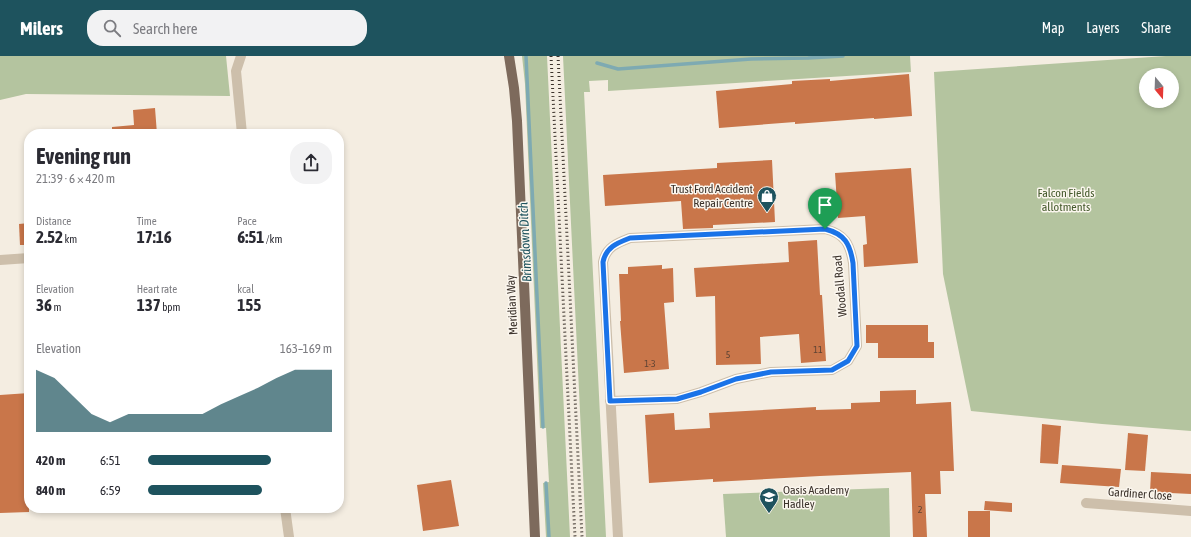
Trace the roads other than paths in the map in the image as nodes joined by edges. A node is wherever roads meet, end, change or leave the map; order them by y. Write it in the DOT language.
graph roads {
  1 [pos="241,56"];
  2 [pos="509,56"];
  3 [pos="242,129"];
  4 [pos="24,258"];
  5 [pos="0,260"];
  6 [pos="610,401"];
  7 [pos="1086,503"];
  8 [pos="1191,511"];
  9 [pos="286,513"];
  10 [pos="535,535"];
  11 [pos="289,537"];
  12 [pos="618,537"];
  1 -- 3 [label="street"];
  2 -- 10 [label="main road, Meridian Way"];
  4 -- 5 [label="street"];
  6 -- 6 [label="street, Woodall Road"];
  6 -- 12 [label="street, Woodall Road"];
  7 -- 8 [label="street, Gardiner Close"];
  9 -- 11 [label="street"];
}
